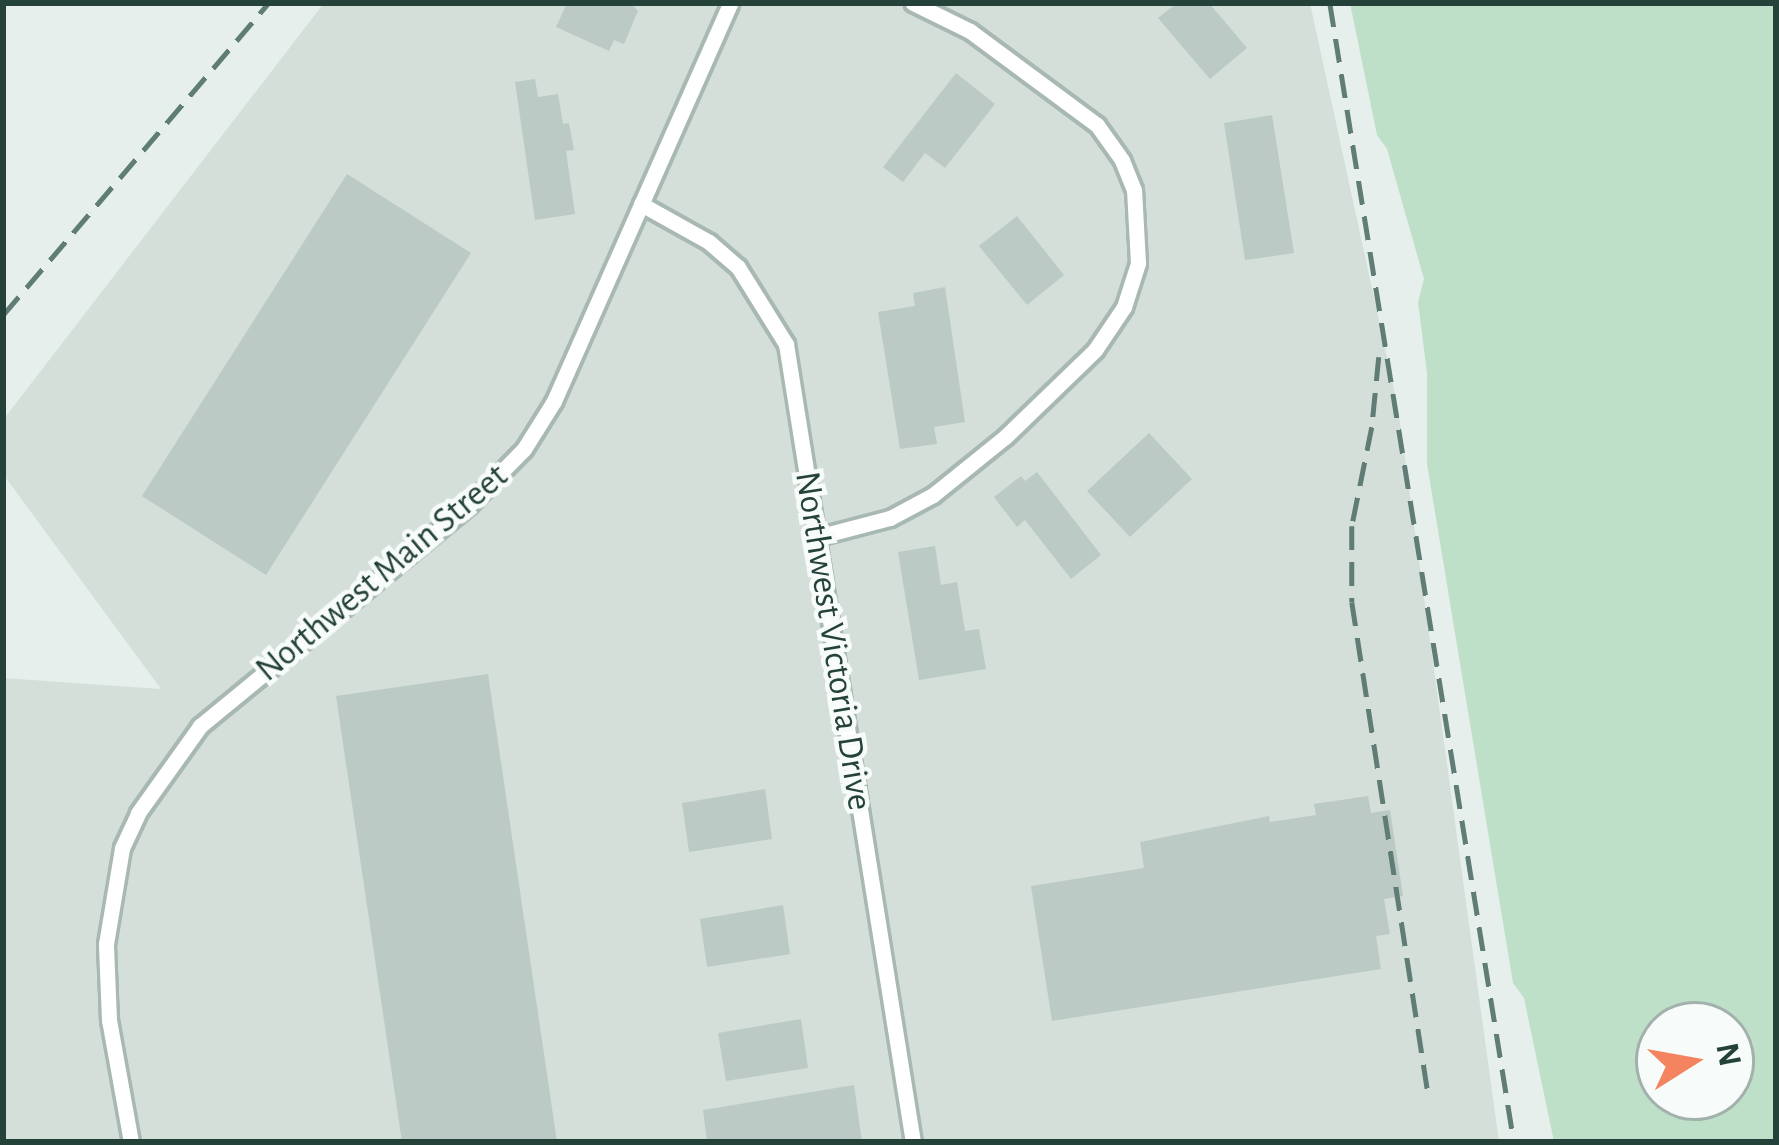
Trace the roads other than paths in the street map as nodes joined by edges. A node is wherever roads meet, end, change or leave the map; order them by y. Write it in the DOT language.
graph roads {
  1 [pos="730,3"];
  2 [pos="913,3"];
  3 [pos="641,204"];
  4 [pos="817,537"];
  5 [pos="131,1142"];
  6 [pos="913,1142"];
  1 -- 3 [label="street, Northwest Main Street"];
  2 -- 4 [label="street"];
  3 -- 4 [label="street, Northwest Victoria Drive"];
  3 -- 5 [label="street, Northwest Main Street"];
  4 -- 6 [label="street, Northwest Victoria Drive"];
}
